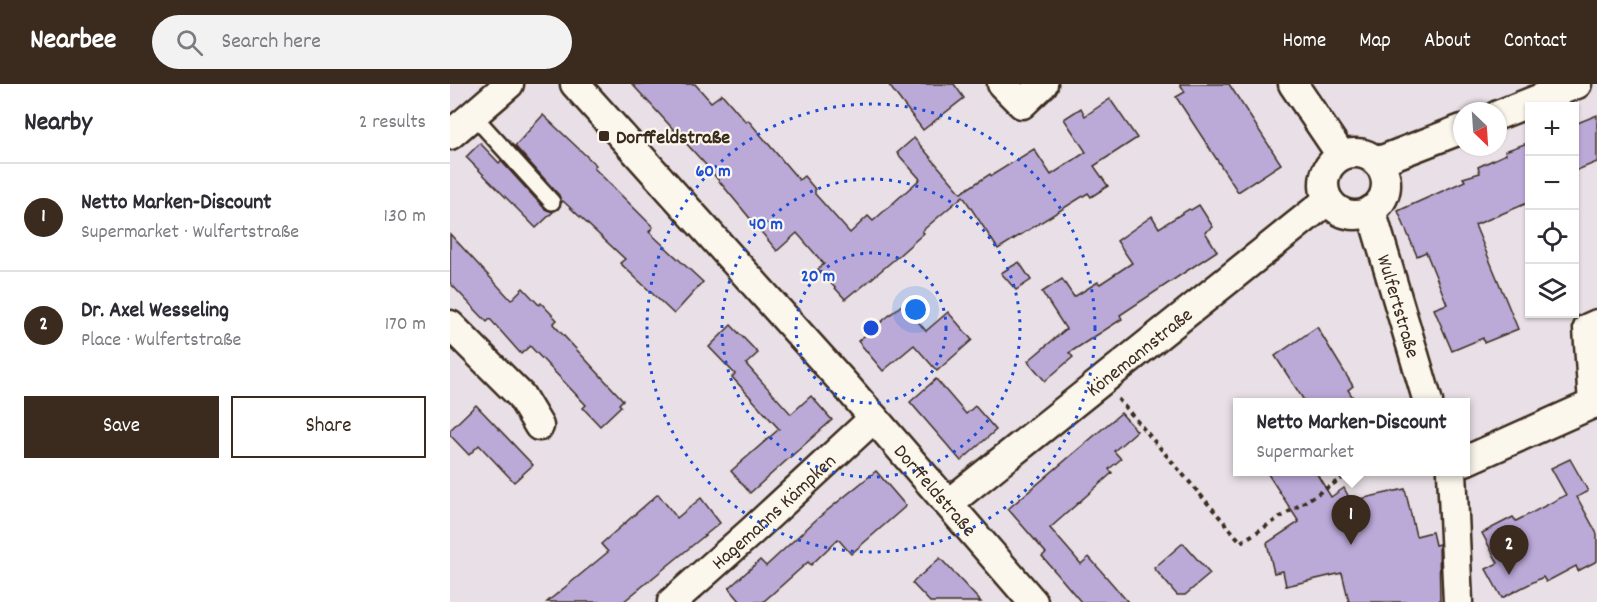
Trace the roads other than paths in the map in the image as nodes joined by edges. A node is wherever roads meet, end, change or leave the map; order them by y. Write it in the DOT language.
graph roads {
  1 [pos="509,84"];
  2 [pos="575,84"];
  3 [pos="1002,84"];
  4 [pos="1043,84"];
  5 [pos="1293,84"];
  6 [pos="1577,84"];
  7 [pos="1507,111"];
  8 [pos="473,115"];
  9 [pos="1453,132"];
  10 [pos="450,135"];
  11 [pos="1341,155"];
  12 [pos="1377,162"];
  13 [pos="1328,200"];
  14 [pos="552,202"];
  15 [pos="1371,210"];
  16 [pos="1597,324"];
  17 [pos="450,325"];
  18 [pos="1427,398"];
  19 [pos="1595,403"];
  20 [pos="874,418"];
  21 [pos="539,426"];
  22 [pos="1470,459"];
  23 [pos="1452,476"];
  24 [pos="949,504"];
  25 [pos="672,602"];
  26 [pos="1033,602"];
  27 [pos="1458,602"];
  1 -- 8 [label="street"];
  2 -- 20 [label="street, Dorffeldstraße"];
  3 -- 4 [label="street"];
  5 -- 11 [label="street"];
  6 -- 7 [label="street"];
  8 -- 10 [label="street"];
  8 -- 14 [label="lane"];
  9 -- 12 [label="street"];
  11 -- 12 [label="street"];
  11 -- 13 [label="street"];
  12 -- 15 [label="street"];
  13 -- 15 [label="street"];
  13 -- 24 [label="street, Könemannstraße"];
  15 -- 18 [label="street, Wulfertstraße"];
  16 -- 19 [label="street"];
  17 -- 21 [label="street"];
  19 -- 22 [label="street"];
  20 -- 24 [label="street, Dorffeldstraße"];
  20 -- 25 [label="street, Hagemanns Kämpken"];
  23 -- 27 [label="street"];
  24 -- 26 [label="street, Dorffeldstraße"];
}
